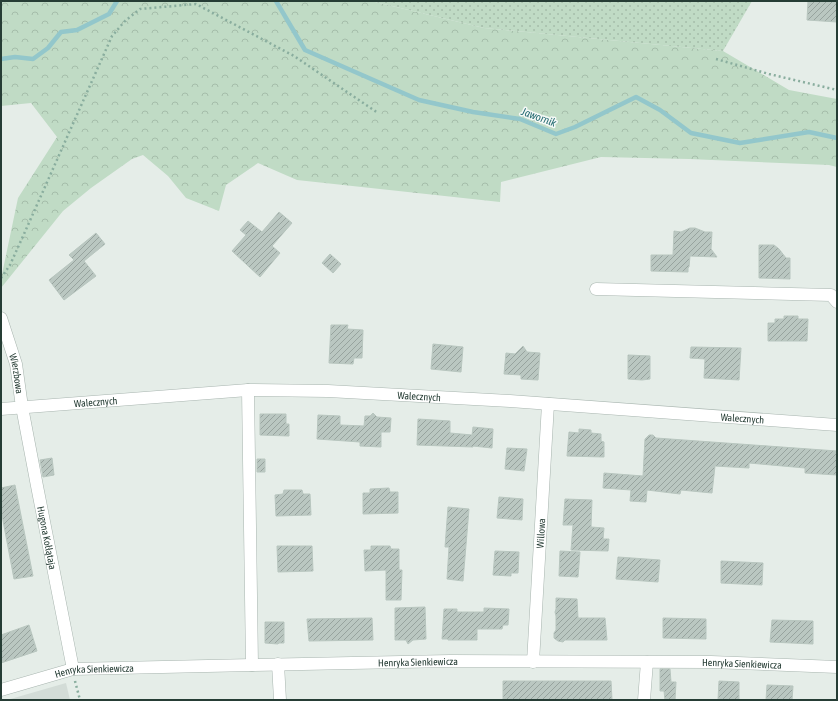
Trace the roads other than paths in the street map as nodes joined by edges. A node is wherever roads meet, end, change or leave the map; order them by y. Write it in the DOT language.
graph roads {
  1 [pos="596,290"];
  2 [pos="837,302"];
  3 [pos="1,318"];
  4 [pos="248,390"];
  5 [pos="548,404"];
  6 [pos="22,406"];
  7 [pos="1,409"];
  8 [pos="837,425"];
  9 [pos="533,662"];
  10 [pos="647,662"];
  11 [pos="278,664"];
  12 [pos="252,665"];
  13 [pos="837,667"];
  14 [pos="73,669"];
  15 [pos="1,690"];
  16 [pos="280,700"];
  17 [pos="644,700"];
  1 -- 2 [label="street"];
  3 -- 6 [label="street, Wierzbowa"];
  4 -- 5 [label="street, Walecznych"];
  4 -- 6 [label="street, Walecznych"];
  4 -- 12 [label="street"];
  5 -- 8 [label="street, Walecznych"];
  5 -- 9 [label="street, Willowa"];
  6 -- 7 [label="street, Walecznych"];
  6 -- 14 [label="street, Hugona Kołłątaja"];
  9 -- 10 [label="street, Henryka Sienkiewicza"];
  9 -- 11 [label="street, Henryka Sienkiewicza"];
  10 -- 13 [label="street, Henryka Sienkiewicza"];
  10 -- 17 [label="street"];
  11 -- 12 [label="street, Henryka Sienkiewicza"];
  11 -- 16 [label="street"];
  12 -- 14 [label="street, Henryka Sienkiewicza"];
  14 -- 15 [label="street, Henryka Sienkiewicza"];
}
